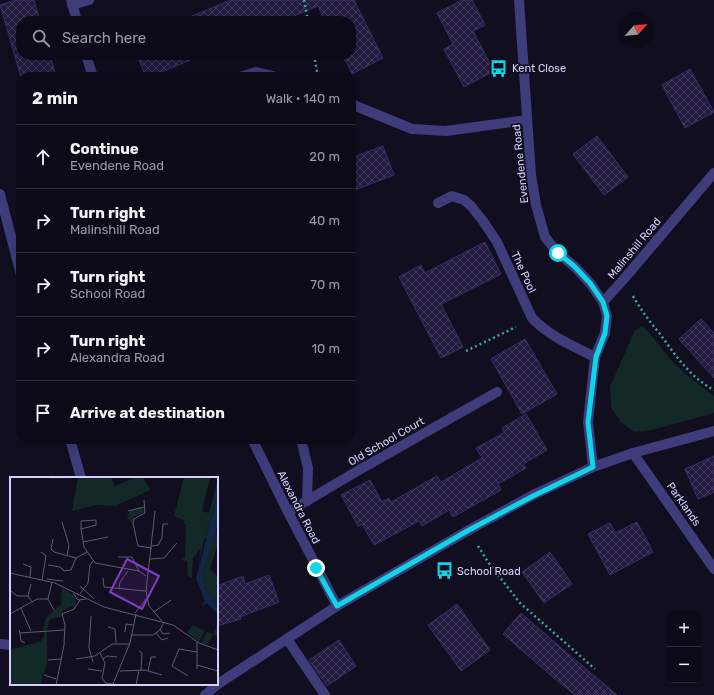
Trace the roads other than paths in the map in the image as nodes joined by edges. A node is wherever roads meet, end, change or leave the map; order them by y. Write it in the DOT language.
graph roads {
  1 [pos="89,0"];
  2 [pos="519,0"];
  3 [pos="71,3"];
  4 [pos="75,16"];
  5 [pos="88,60"];
  6 [pos="91,72"];
  7 [pos="356,106"];
  8 [pos="527,120"];
  9 [pos="714,173"];
  10 [pos="0,194"];
  11 [pos="438,203"];
  12 [pos="16,256"];
  13 [pos="603,302"];
  14 [pos="596,357"];
  15 [pos="497,392"];
  16 [pos="714,431"];
  17 [pos="71,444"];
  18 [pos="254,444"];
  19 [pos="302,444"];
  20 [pos="633,453"];
  21 [pos="593,467"];
  22 [pos="81,477"];
  23 [pos="307,500"];
  24 [pos="288,512"];
  25 [pos="714,569"];
  26 [pos="337,606"];
  27 [pos="287,640"];
  28 [pos="0,644"];
  29 [pos="10,645"];
  30 [pos="218,684"];
  31 [pos="217,685"];
  32 [pos="205,695"];
  33 [pos="325,695"];
  1 -- 3 [label="street"];
  2 -- 8 [label="street, Evendene Road"];
  3 -- 4 [label="street"];
  5 -- 6 [label="street"];
  7 -- 8 [label="street"];
  8 -- 13 [label="street, Evendene Road"];
  9 -- 13 [label="street, Malinshill Road"];
  10 -- 12 [label="street"];
  11 -- 14 [label="street, The Pool"];
  13 -- 14 [label="street"];
  14 -- 21 [label="street"];
  15 -- 23 [label="street, Old School Court"];
  16 -- 20 [label="street"];
  17 -- 22 [label="street"];
  18 -- 24 [label="street, Alexandra Road"];
  19 -- 23 [label="street"];
  20 -- 21 [label="street"];
  20 -- 25 [label="street, Parklands"];
  21 -- 26 [label="street"];
  23 -- 24 [label="street, Old School Court"];
  24 -- 26 [label="street, Alexandra Road"];
  26 -- 27 [label="street"];
  27 -- 30 [label="street"];
  27 -- 33 [label="street"];
  28 -- 29 [label="street"];
  31 -- 32 [label="street"];
}
